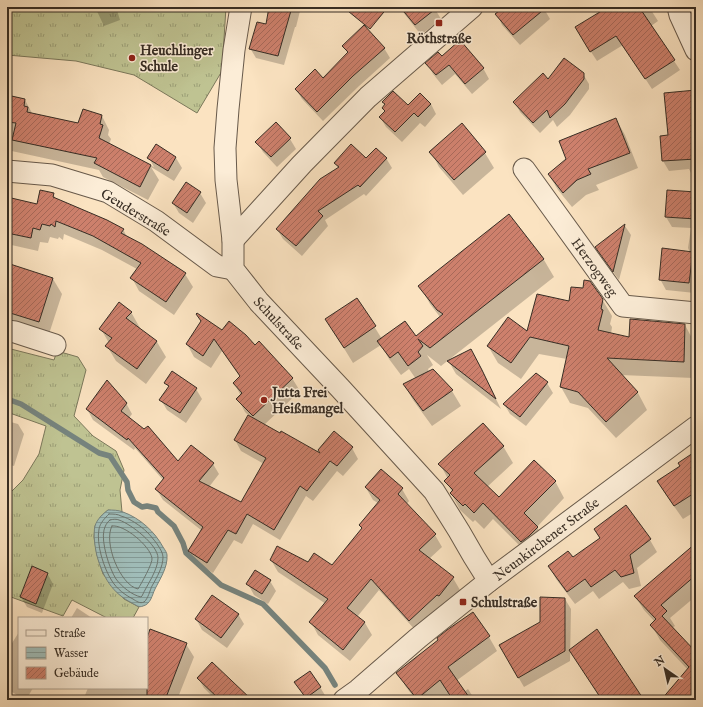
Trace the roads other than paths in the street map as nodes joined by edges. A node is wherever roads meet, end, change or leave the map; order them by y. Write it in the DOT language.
graph roads {
  1 [pos="242,7"];
  2 [pos="472,7"];
  3 [pos="678,7"];
  4 [pos="696,50"];
  5 [pos="524,169"];
  6 [pos="7,171"];
  7 [pos="233,240"];
  8 [pos="233,268"];
  9 [pos="696,313"];
  10 [pos="7,331"];
  11 [pos="55,345"];
  12 [pos="696,427"];
  13 [pos="489,581"];
  14 [pos="344,700"];
  1 -- 7 [label="street"];
  2 -- 7 [label="street"];
  3 -- 4 [label="street"];
  5 -- 9 [label="street, Herzogweg"];
  6 -- 8 [label="street, Geuderstraße"];
  7 -- 8 [label="street"];
  8 -- 13 [label="street, Schulstraße"];
  10 -- 11 [label="street"];
  12 -- 13 [label="street, Neunkirchener Straße"];
  13 -- 14 [label="street, Neunkirchener Straße"];
}
